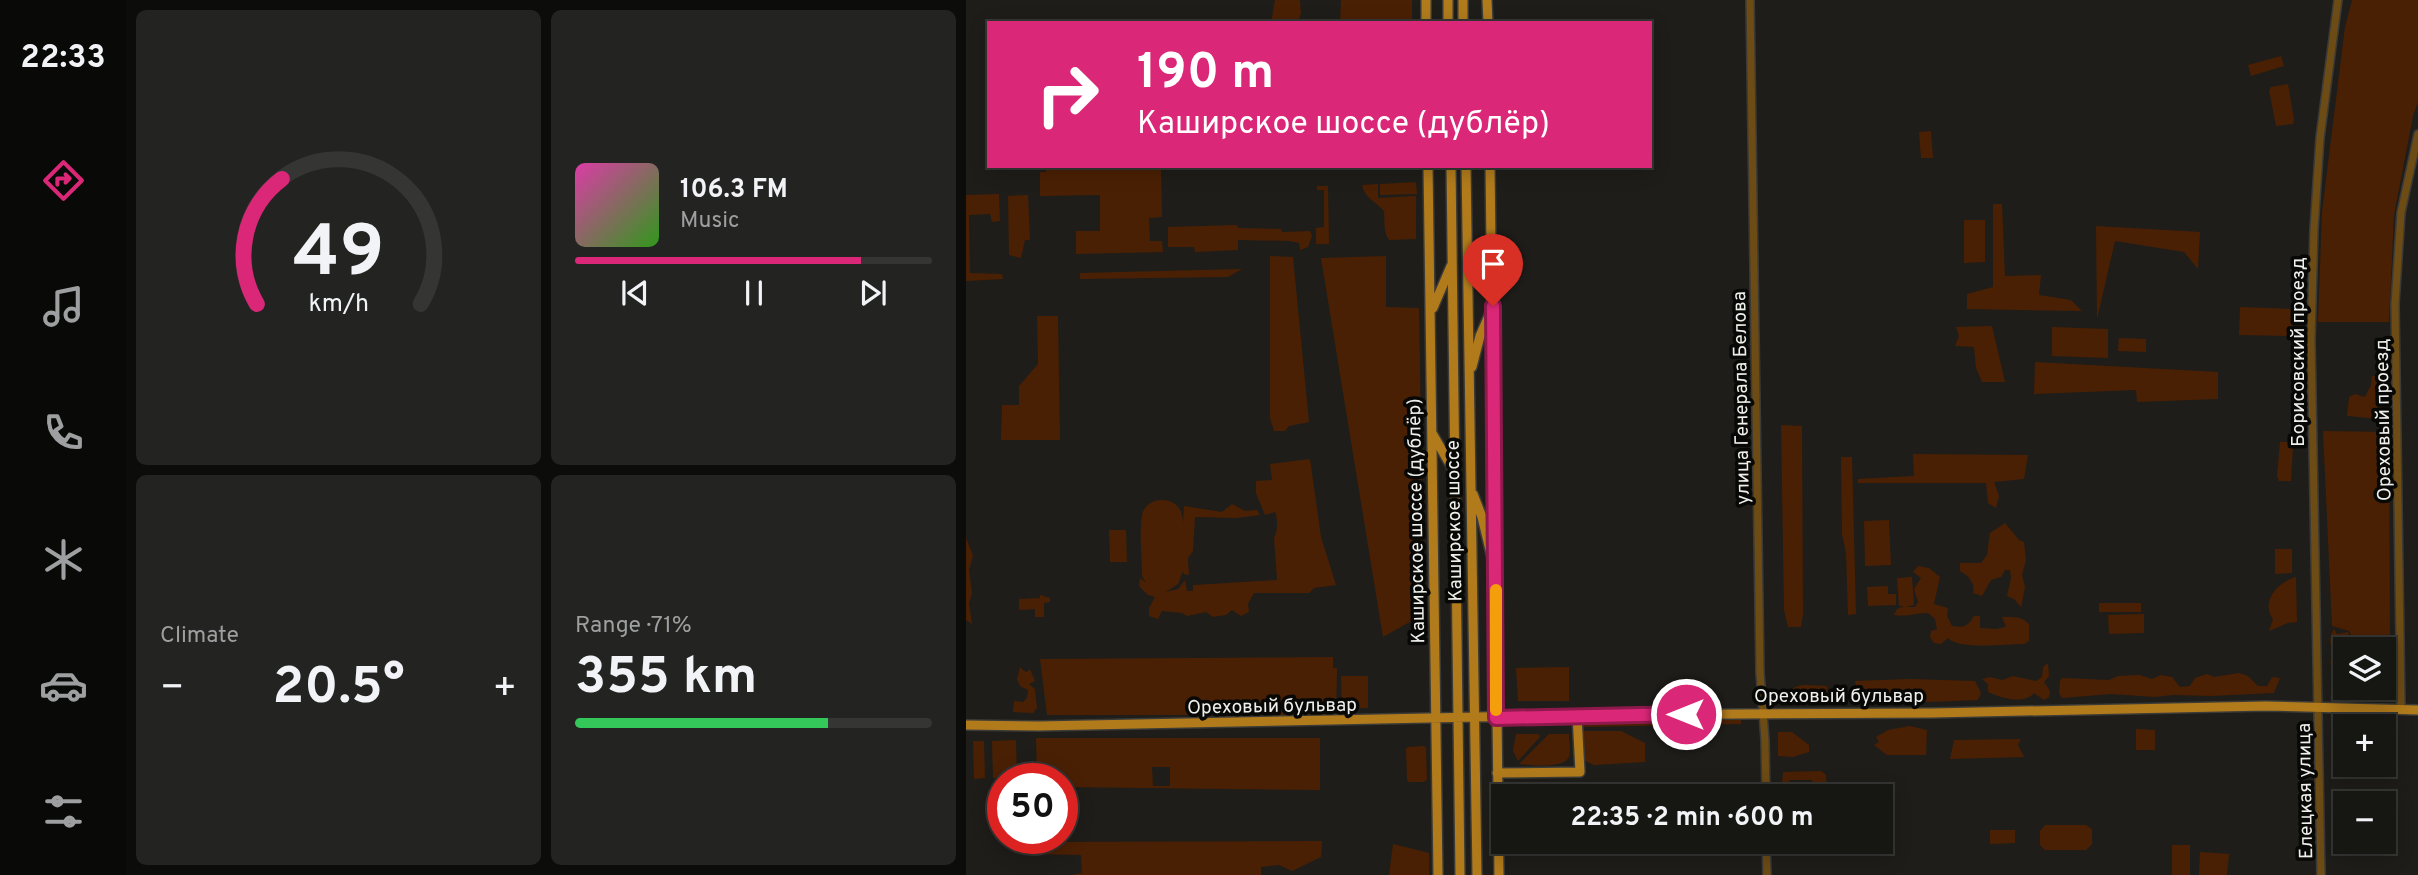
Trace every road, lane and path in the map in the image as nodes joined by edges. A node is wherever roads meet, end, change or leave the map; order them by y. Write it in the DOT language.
graph roads {
  1 [pos="1426,0"];
  2 [pos="1448,0"];
  3 [pos="1463,0"];
  4 [pos="1470,0"];
  5 [pos="1487,0"];
  6 [pos="1750,0"];
  7 [pos="2338,0"];
  8 [pos="1463,20"];
  9 [pos="1426,21"];
  10 [pos="1448,21"];
  11 [pos="1488,21"];
  12 [pos="2418,134"];
  13 [pos="1428,168"];
  14 [pos="1451,168"];
  15 [pos="1466,168"];
  16 [pos="1490,168"];
  17 [pos="1452,261"];
  18 [pos="1493,306"];
  19 [pos="1430,316"];
  20 [pos="1469,379"];
  21 [pos="1432,432"];
  22 [pos="1455,473"];
  23 [pos="1470,487"];
  24 [pos="1495,569"];
  25 [pos="2317,706"];
  26 [pos="2401,708"];
  27 [pos="2418,709"];
  28 [pos="1761,713"];
  29 [pos="1577,715"];
  30 [pos="1458,718"];
  31 [pos="1475,718"];
  32 [pos="1496,718"];
  33 [pos="1435,719"];
  34 [pos="966,725"];
  35 [pos="1497,773"];
  36 [pos="1766,784"];
  37 [pos="1766,854"];
  38 [pos="1438,875"];
  39 [pos="1460,875"];
  40 [pos="1477,875"];
  41 [pos="1499,875"];
  42 [pos="1767,875"];
  43 [pos="2321,875"];
  1 -- 9 [label="main road"];
  2 -- 10 [label="main road"];
  3 -- 8 [label="main road"];
  4 -- 8 [label="main road"];
  5 -- 11 [label="main road"];
  6 -- 28 [label="street, улица Генерала Белова"];
  7 -- 25 [label="street, Борисовский проезд"];
  12 -- 26 [label="street, Ореховый проезд"];
  13 -- 19 [label="main road, Каширское шоссе (дублёр)"];
  14 -- 17 [label="main road, Каширское шоссе"];
  15 -- 20 [label="main road, Каширское шоссе"];
  16 -- 18 [label="main road"];
  17 -- 19 [label="main road"];
  17 -- 22 [label="main road, Каширское шоссе"];
  18 -- 20 [label="main road"];
  18 -- 24 [label="main road"];
  19 -- 21 [label="main road, Каширское шоссе (дублёр)"];
  20 -- 23 [label="main road, Каширское шоссе"];
  21 -- 22 [label="main road"];
  21 -- 33 [label="main road, Каширское шоссе (дублёр)"];
  22 -- 30 [label="main road, Каширское шоссе"];
  23 -- 24 [label="main road"];
  23 -- 31 [label="main road, Каширское шоссе"];
  24 -- 32 [label="main road"];
  25 -- 26 [label="main road, Ореховый бульвар"];
  25 -- 28 [label="main road, Ореховый бульвар"];
  25 -- 43 [label="street, Елецкая улица"];
  26 -- 27 [label="main road, Ореховый бульвар"];
  28 -- 29 [label="main road, Ореховый бульвар"];
  28 -- 36 [label="street, улица Генерала Белова"];
  29 -- 32 [label="main road, Ореховый бульвар"];
  29 -- 35 [label="main road"];
  30 -- 31 [label="main road, Ореховый бульвар"];
  30 -- 33 [label="main road, Ореховый бульвар"];
  30 -- 39 [label="main road, Каширское шоссе"];
  31 -- 32 [label="main road, Ореховый бульвар"];
  31 -- 40 [label="main road, Каширское шоссе"];
  32 -- 35 [label="main road"];
  33 -- 34 [label="main road, Ореховый бульвар"];
  33 -- 38 [label="main road, Каширское шоссе (дублёр)"];
  35 -- 41 [label="main road"];
  37 -- 42 [label="street"];
}
